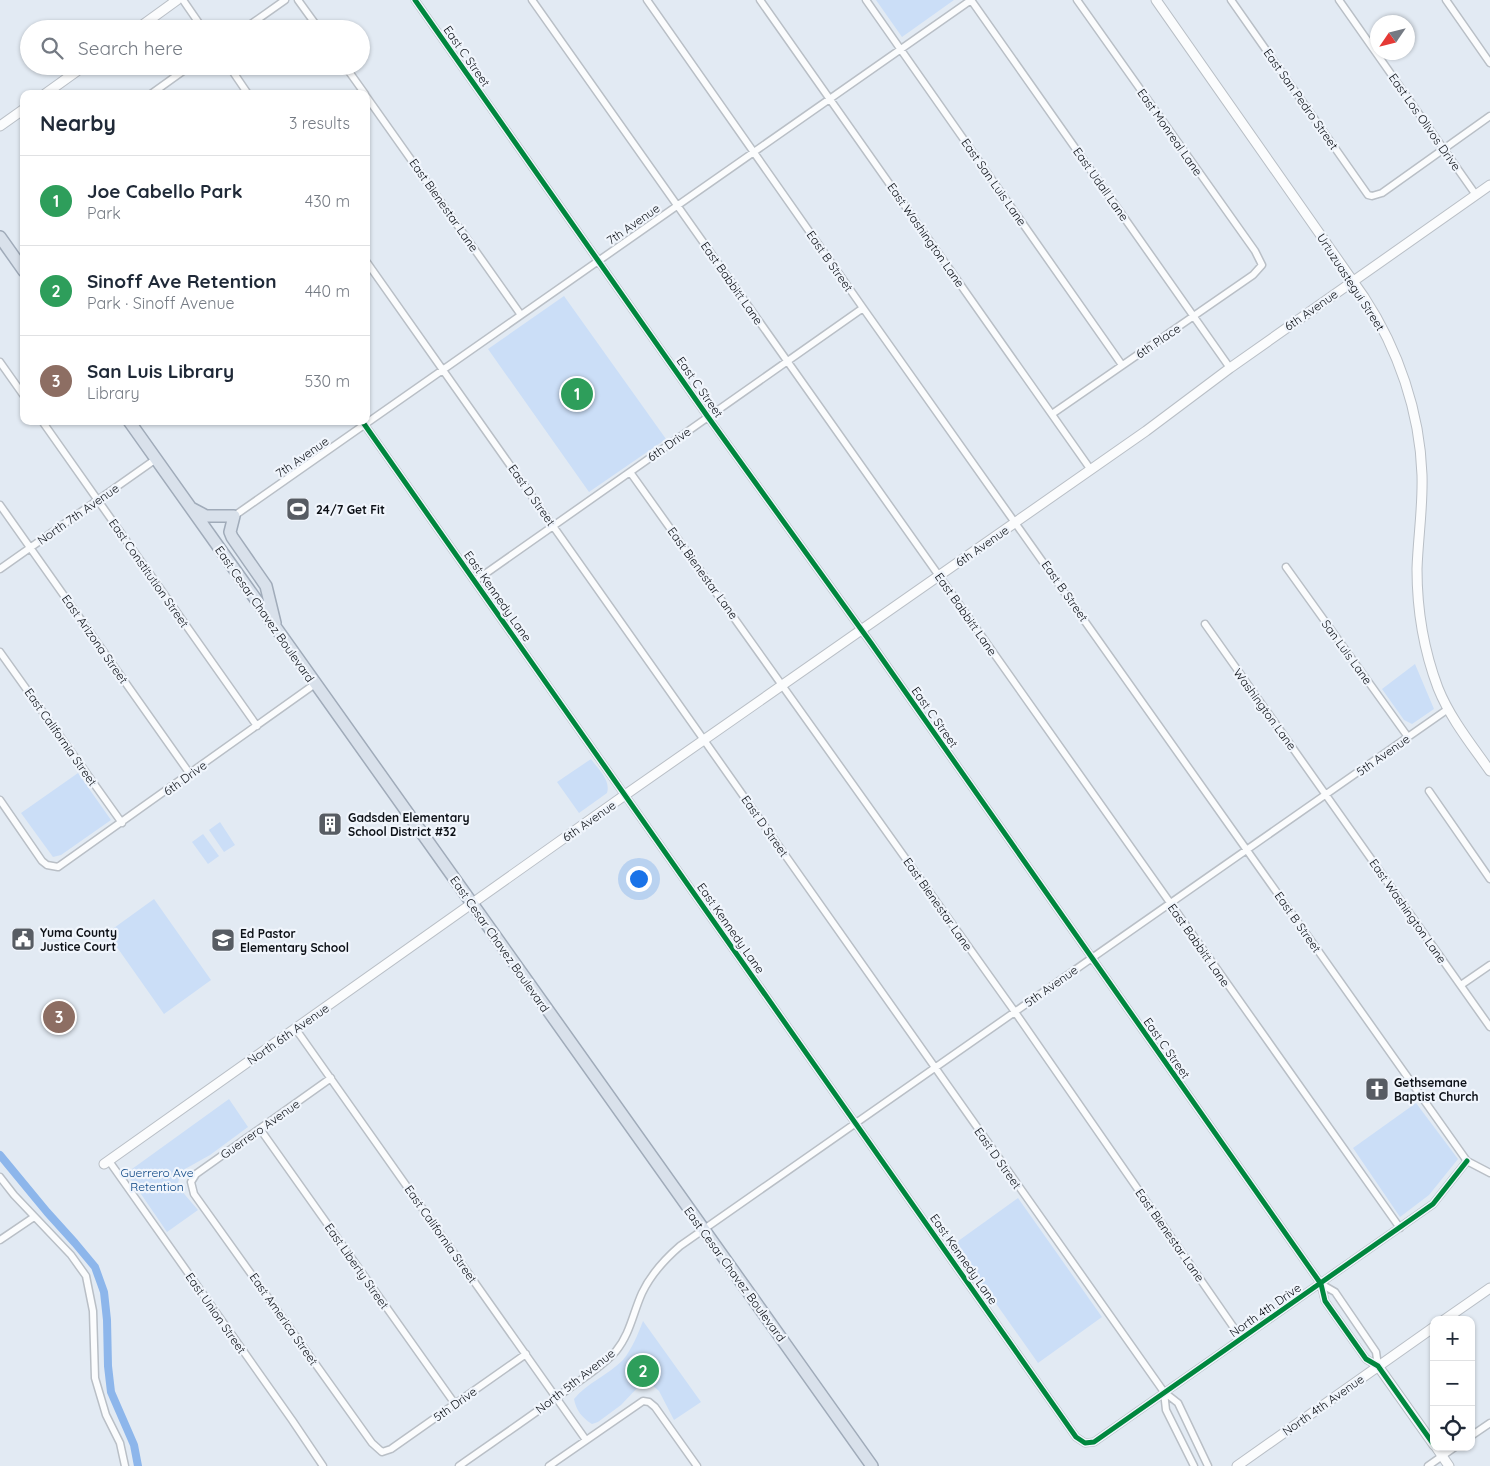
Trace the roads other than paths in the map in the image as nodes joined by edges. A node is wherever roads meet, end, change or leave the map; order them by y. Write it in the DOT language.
graph roads {
  1 [pos="177,0"];
  2 [pos="182,0"];
  3 [pos="285,0"];
  4 [pos="298,0"];
  5 [pos="415,0"];
  6 [pos="532,0"];
  7 [pos="647,0"];
  8 [pos="760,0"];
  9 [pos="866,0"];
  10 [pos="971,0"];
  11 [pos="1077,0"];
  12 [pos="1156,0"];
  13 [pos="1231,0"];
  14 [pos="1339,0"];
  15 [pos="1446,0"];
  16 [pos="149,20"];
  17 [pos="196,20"];
  18 [pos="257,20"];
  19 [pos="312,20"];
  20 [pos="900,49"];
  21 [pos="1490,63"];
  22 [pos="71,75"];
  23 [pos="177,75"];
  24 [pos="235,75"];
  25 [pos="352,75"];
  26 [pos="51,90"];
  27 [pos="157,90"];
  28 [pos="245,90"];
  29 [pos="362,90"];
  30 [pos="830,98"];
  31 [pos="370,101"];
  32 [pos="20,112"];
  33 [pos="1490,116"];
  34 [pos="0,126"];
  35 [pos="1444,149"];
  36 [pos="754,151"];
  37 [pos="1490,185"];
  38 [pos="1476,195"];
  39 [pos="677,205"];
  40 [pos="0,238"];
  41 [pos="599,261"];
  42 [pos="1262,265"];
  43 [pos="20,266"];
  44 [pos="370,267"];
  45 [pos="1353,281"];
  46 [pos="863,308"];
  47 [pos="522,315"];
  48 [pos="1194,316"];
  49 [pos="788,361"];
  50 [pos="0,362"];
  51 [pos="1122,365"];
  52 [pos="1230,368"];
  53 [pos="443,370"];
  54 [pos="20,390"];
  55 [pos="1052,414"];
  56 [pos="708,417"];
  57 [pos="370,418"];
  58 [pos="45,425"];
  59 [pos="132,425"];
  60 [pos="360,425"];
  61 [pos="364,425"];
  62 [pos="156,459"];
  63 [pos="1091,470"];
  64 [pos="630,472"];
  65 [pos="98,500"];
  66 [pos="0,505"];
  67 [pos="189,506"];
  68 [pos="234,516"];
  69 [pos="1016,522"];
  70 [pos="553,526"];
  71 [pos="30,548"];
  72 [pos="1286,567"];
  73 [pos="0,569"];
  74 [pos="939,576"];
  75 [pos="475,581"];
  76 [pos="1204,624"];
  77 [pos="277,630"];
  78 [pos="862,630"];
  79 [pos="0,652"];
  80 [pos="315,684"];
  81 [pos="782,685"];
  82 [pos="1448,709"];
  83 [pos="257,726"];
  84 [pos="1408,737"];
  85 [pos="705,740"];
  86 [pos="1489,769"];
  87 [pos="190,774"];
  88 [pos="1429,791"];
  89 [pos="1326,794"];
  90 [pos="626,795"];
  91 [pos="0,800"];
  92 [pos="122,823"];
  93 [pos="1247,849"];
  94 [pos="1490,879"];
  95 [pos="1169,903"];
  96 [pos="472,904"];
  97 [pos="1091,958"];
  98 [pos="1490,965"];
  99 [pos="1461,985"];
  100 [pos="1014,1012"];
  101 [pos="1490,1027"];
  102 [pos="295,1028"];
  103 [pos="935,1067"];
  104 [pos="331,1078"];
  105 [pos="855,1123"];
  106 [pos="260,1129"];
  107 [pos="1467,1161"];
  108 [pos="106,1163"];
  109 [pos="1490,1173"];
  110 [pos="0,1177"];
  111 [pos="191,1182"];
  112 [pos="34,1216"];
  113 [pos="1400,1228"];
  114 [pos="703,1230"];
  115 [pos="0,1240"];
  116 [pos="1321,1284"];
  117 [pos="1490,1288"];
  118 [pos="1450,1316"];
  119 [pos="1430,1330"];
  120 [pos="1241,1338"];
  121 [pos="526,1354"];
  122 [pos="1378,1366"];
  123 [pos="1164,1392"];
  124 [pos="556,1397"];
  125 [pos="455,1404"];
  126 [pos="1490,1423"];
  127 [pos="1475,1433"];
  128 [pos="1430,1439"];
  129 [pos="586,1440"];
  130 [pos="1085,1443"];
  131 [pos="1438,1451"];
  132 [pos="1449,1451"];
  133 [pos="382,1452"];
  134 [pos="1442,1456"];
  135 [pos="126,1466"];
  136 [pos="323,1466"];
  137 [pos="459,1466"];
  138 [pos="549,1466"];
  139 [pos="697,1466"];
  140 [pos="872,1466"];
  141 [pos="1194,1466"];
  142 [pos="1208,1466"];
  143 [pos="1237,1466"];
  144 [pos="1428,1466"];
  145 [pos="1449,1466"];
  1 -- 16 [label="street"];
  2 -- 17 [label="street"];
  3 -- 18 [label="street"];
  4 -- 19 [label="street"];
  5 -- 41 [label="street, East C Street"];
  6 -- 39 [label="street, East Babbitt Lane"];
  7 -- 36 [label="street, East B Street"];
  8 -- 30 [label="street, East Washington Lane"];
  9 -- 20 [label="street, East San Luis Lane"];
  10 -- 20 [label="street, 7th Avenue"];
  10 -- 48 [label="street, East Udall Lane"];
  11 -- 42 [label="street, East Monreal Lane"];
  12 -- 45 [label="street, Urtuzuastegui Street"];
  13 -- 35 [label="street, East San Pedro Street"];
  14 -- 35 [label="street, East Los Olivos Drive"];
  15 -- 21 [label="street"];
  20 -- 30 [label="street, 7th Avenue"];
  20 -- 51 [label="street, East San Luis Lane"];
  22 -- 26 [label="street"];
  23 -- 27 [label="street"];
  24 -- 28 [label="street"];
  25 -- 29 [label="street, East Bienestar Lane"];
  30 -- 36 [label="street, 7th Avenue"];
  30 -- 55 [label="street, East Washington Lane"];
  31 -- 47 [label="street, East Bienestar Lane"];
  32 -- 34 [label="street"];
  33 -- 35 [label="street"];
  35 -- 38 [label="street, East Los Olivos Drive"];
  36 -- 39 [label="street, 7th Avenue"];
  36 -- 46 [label="street, East B Street"];
  37 -- 38 [label="street, 6th Avenue"];
  38 -- 45 [label="street, 6th Avenue"];
  39 -- 41 [label="street, 7th Avenue"];
  39 -- 49 [label="street, East Babbitt Lane"];
  40 -- 43 [label="highway"];
  41 -- 47 [label="street, 7th Avenue"];
  41 -- 56 [label="street, East C Street"];
  42 -- 48 [label="street, 6th Place"];
  44 -- 53 [label="street, East D Street"];
  45 -- 52 [label="street, 6th Avenue"];
  45 -- 82 [label="street, Urtuzuastegui Street"];
  46 -- 49 [label="street, 6th Drive"];
  46 -- 69 [label="street, East B Street"];
  47 -- 53 [label="street, 7th Avenue"];
  48 -- 51 [label="street, 6th Place"];
  48 -- 52 [label="street, East Udall Lane"];
  49 -- 56 [label="street, 6th Drive"];
  49 -- 74 [label="street, East Babbitt Lane"];
  50 -- 54 [label="street"];
  51 -- 55 [label="street, 6th Place"];
  52 -- 63 [label="street, 6th Avenue"];
  53 -- 57 [label="street, 7th Avenue"];
  53 -- 70 [label="street, East D Street"];
  55 -- 63 [label="street, East Washington Lane"];
  56 -- 64 [label="street, 6th Drive"];
  56 -- 78 [label="street, East C Street"];
  58 -- 65 [label="street, East Constitution Street"];
  59 -- 62 [label="highway, East Cesar Chavez Boulevard"];
  60 -- 68 [label="street, 7th Avenue"];
  61 -- 75 [label="street, East Kennedy Lane"];
  62 -- 65 [label="street, North 7th Avenue"];
  62 -- 67 [label="highway, East Cesar Chavez Boulevard"];
  63 -- 69 [label="street, 6th Avenue"];
  64 -- 70 [label="street, 6th Drive"];
  64 -- 81 [label="street, East Bienestar Lane"];
  65 -- 71 [label="street, North 7th Avenue"];
  65 -- 83 [label="street, East Constitution Street"];
  66 -- 71 [label="street, East Arizona Street"];
  67 -- 68 [label="highway"];
  67 -- 77 [label="highway, East Cesar Chavez Boulevard"];
  68 -- 77 [label="highway"];
  69 -- 74 [label="street, 6th Avenue"];
  69 -- 93 [label="street, East B Street"];
  70 -- 75 [label="street, 6th Drive"];
  70 -- 85 [label="street, East D Street"];
  71 -- 73 [label="street, North 7th Avenue"];
  71 -- 87 [label="street, East Arizona Street"];
  72 -- 84 [label="street, San Luis Lane"];
  74 -- 78 [label="street, 6th Avenue"];
  74 -- 95 [label="street, East Babbitt Lane"];
  75 -- 90 [label="street, East Kennedy Lane"];
  76 -- 89 [label="street, Washington Lane"];
  77 -- 80 [label="highway, East Cesar Chavez Boulevard"];
  78 -- 81 [label="street, 6th Avenue"];
  78 -- 97 [label="street, East C Street"];
  79 -- 92 [label="street, East California Street"];
  80 -- 83 [label="street, 6th Drive"];
  80 -- 96 [label="highway, East Cesar Chavez Boulevard"];
  81 -- 85 [label="street, 6th Avenue"];
  81 -- 100 [label="street, East Bienestar Lane"];
  82 -- 84 [label="street, 5th Avenue"];
  82 -- 86 [label="street, Urtuzuastegui Street"];
  83 -- 87 [label="street, 6th Drive"];
  84 -- 89 [label="street, 5th Avenue"];
  85 -- 90 [label="street, 6th Avenue"];
  85 -- 103 [label="street, East D Street"];
  87 -- 92 [label="street, 6th Drive"];
  88 -- 94 [label="street"];
  89 -- 93 [label="street, 5th Avenue"];
  89 -- 99 [label="street, East Washington Lane"];
  90 -- 96 [label="street, 6th Avenue"];
  90 -- 105 [label="street, East Kennedy Lane"];
  91 -- 92 [label="street, 6th Drive"];
  93 -- 95 [label="street, 5th Avenue"];
  93 -- 107 [label="street, East B Street"];
  95 -- 97 [label="street, 5th Avenue"];
  95 -- 113 [label="street, East Babbitt Lane"];
  96 -- 102 [label="street, North 6th Avenue"];
  96 -- 114 [label="highway, East Cesar Chavez Boulevard"];
  97 -- 100 [label="street, 5th Avenue"];
  97 -- 116 [label="street, East C Street"];
  98 -- 99 [label="street"];
  99 -- 101 [label="street, East Washington Lane"];
  100 -- 103 [label="street, 5th Avenue"];
  100 -- 120 [label="street, East Bienestar Lane"];
  102 -- 104 [label="street, East California Street"];
  102 -- 108 [label="street, North 6th Avenue"];
  103 -- 105 [label="street, 5th Avenue"];
  103 -- 123 [label="street, East D Street"];
  104 -- 106 [label="street, Guerrero Avenue"];
  104 -- 121 [label="street, East California Street"];
  105 -- 114 [label="street, 5th Avenue"];
  105 -- 130 [label="street, East Kennedy Lane"];
  106 -- 111 [label="street, Guerrero Avenue"];
  106 -- 125 [label="street, East Liberty Street"];
  107 -- 109 [label="street, East B Street"];
  107 -- 113 [label="street, North 4th Drive"];
  108 -- 136 [label="street, East Union Street"];
  110 -- 112 [label="street"];
  111 -- 133 [label="street, East America Street"];
  112 -- 115 [label="street"];
  112 -- 135 [label="street"];
  113 -- 116 [label="street, North 4th Drive"];
  114 -- 124 [label="street, North 5th Avenue"];
  114 -- 140 [label="highway, East Cesar Chavez Boulevard"];
  116 -- 120 [label="street, North 4th Drive"];
  116 -- 122 [label="street, East C Street"];
  116 -- 122 [label="street, East C Street"];
  117 -- 118 [label="street"];
  119 -- 122 [label="street, North 4th Avenue"];
  120 -- 123 [label="street, North 4th Drive"];
  121 -- 124 [label="street, East California Street"];
  121 -- 125 [label="street, 5th Drive"];
  122 -- 128 [label="street, East C Street"];
  122 -- 143 [label="street, North 4th Avenue"];
  123 -- 130 [label="street, North 4th Drive"];
  123 -- 141 [label="street, East D Street"];
  123 -- 142 [label="street, East D Street"];
  124 -- 129 [label="street, East California Street"];
  124 -- 137 [label="street, North 5th Avenue"];
  125 -- 133 [label="street, 5th Drive"];
  126 -- 127 [label="street"];
  129 -- 138 [label="street"];
  129 -- 139 [label="street"];
  131 -- 134 [label="street, East C Street"];
  132 -- 134 [label="street"];
  134 -- 144 [label="street"];
  134 -- 145 [label="street, East C Street"];
}
